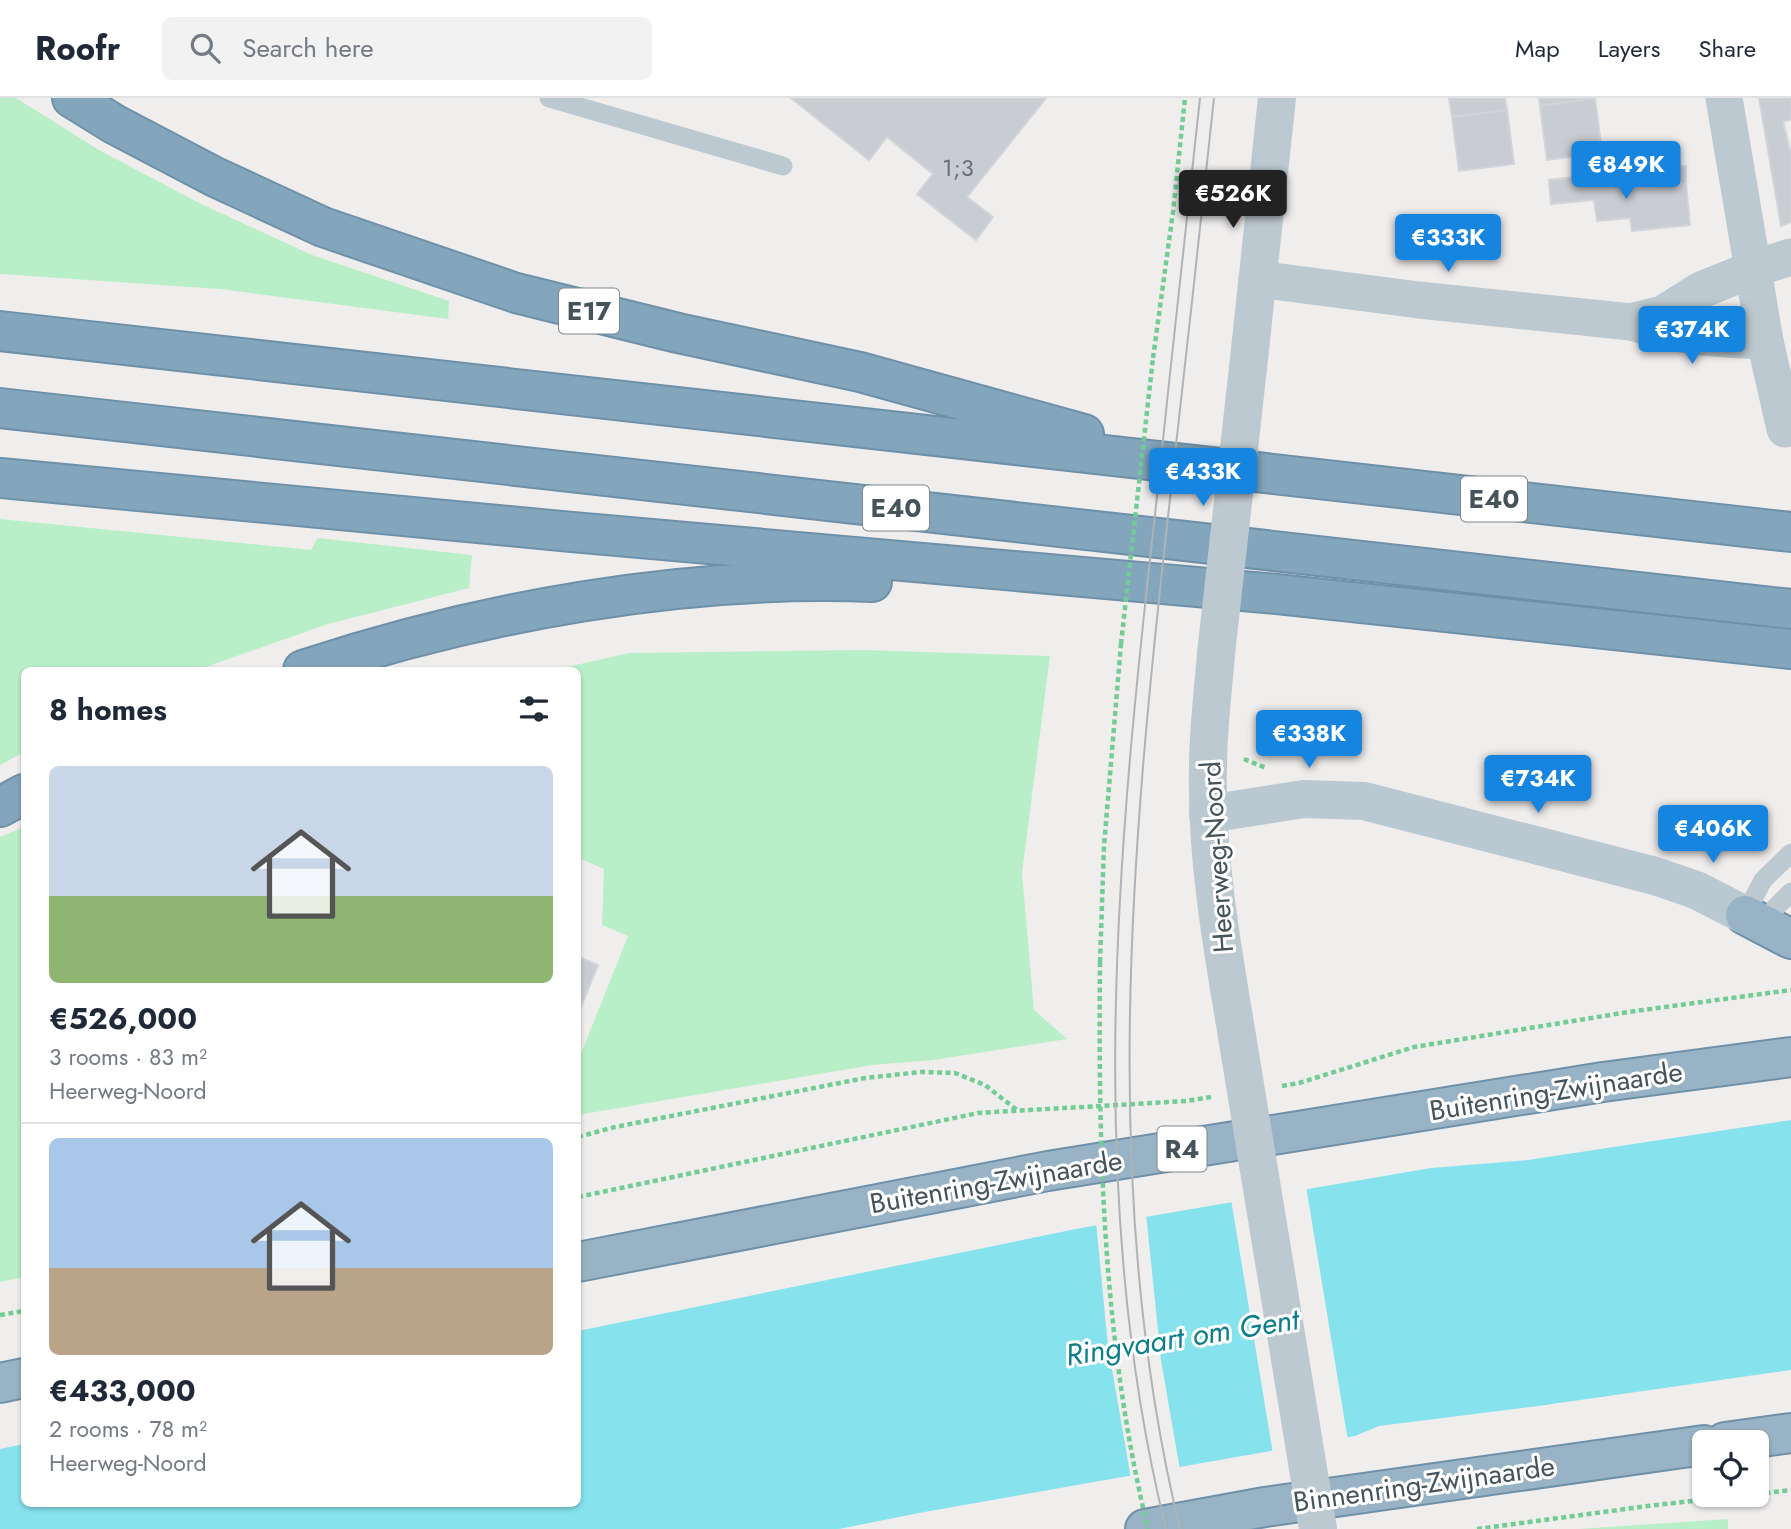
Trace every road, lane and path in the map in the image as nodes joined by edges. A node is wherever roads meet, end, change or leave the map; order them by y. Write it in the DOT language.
graph roads {
  1 [pos="72,98"];
  2 [pos="549,98"];
  3 [pos="1185,98"];
  4 [pos="1277,98"];
  5 [pos="1724,98"];
  6 [pos="783,166"];
  7 [pos="1791,257"];
  8 [pos="1753,269"];
  9 [pos="1257,279"];
  10 [pos="1630,322"];
  11 [pos="0,331"];
  12 [pos="1765,341"];
  13 [pos="0,408"];
  14 [pos="1788,430"];
  15 [pos="1197,466"];
  16 [pos="0,478"];
  17 [pos="1791,532"];
  18 [pos="1277,594"];
  19 [pos="1791,609"];
  20 [pos="1791,649"];
  21 [pos="313,667"];
  22 [pos="21,796"];
  23 [pos="0,807"];
  24 [pos="1208,814"];
  25 [pos="1791,853"];
  26 [pos="1791,892"];
  27 [pos="1768,926"];
  28 [pos="1791,990"];
  29 [pos="1791,1057"];
  30 [pos="1274,1087"];
  31 [pos="1223,1095"];
  32 [pos="1018,1110"];
  33 [pos="581,1136"];
  34 [pos="581,1196"];
  35 [pos="581,1261"];
  36 [pos="21,1312"];
  37 [pos="0,1315"];
  38 [pos="21,1379"];
  39 [pos="0,1383"];
  40 [pos="1692,1447"];
  41 [pos="1791,1490"];
  42 [pos="1769,1492"];
  43 [pos="1692,1502"];
  44 [pos="1147,1529"];
  45 [pos="1318,1529"];
  46 [pos="1477,1529"];
  1 -- 15 [label="highway, E17"];
  2 -- 6 [label="lane"];
  3 -- 44 [label="path, bridge"];
  4 -- 9 [label="street, Heerweg-Noord"];
  5 -- 8 [label="street"];
  7 -- 8 [label="street"];
  8 -- 10 [label="street"];
  8 -- 12 [label="street"];
  9 -- 10 [label="street"];
  9 -- 24 [label="street, Heerweg-Noord, bridge"];
  10 -- 12 [label="street"];
  11 -- 15 [label="highway, E40"];
  12 -- 14 [label="street"];
  13 -- 19 [label="highway, E40"];
  15 -- 17 [label="highway, E40"];
  16 -- 18 [label="highway"];
  18 -- 20 [label="highway"];
  18 -- 21 [label="highway"];
  22 -- 23 [label="highway"];
  24 -- 27 [label="main road"];
  24 -- 45 [label="street, Heerweg-Noord, bridge"];
  25 -- 27 [label="lane"];
  26 -- 27 [label="lane"];
  28 -- 30 [label="path"];
  29 -- 35 [label="highway, Buitenring-Zwijnaarde / R4"];
  31 -- 32 [label="path"];
  32 -- 33 [label="path"];
  32 -- 34 [label="path"];
  36 -- 37 [label="path"];
  38 -- 39 [label="highway"];
  40 -- 44 [label="highway, Binnenring-Zwijnaarde"];
  41 -- 42 [label="path"];
  43 -- 46 [label="path"];
}
